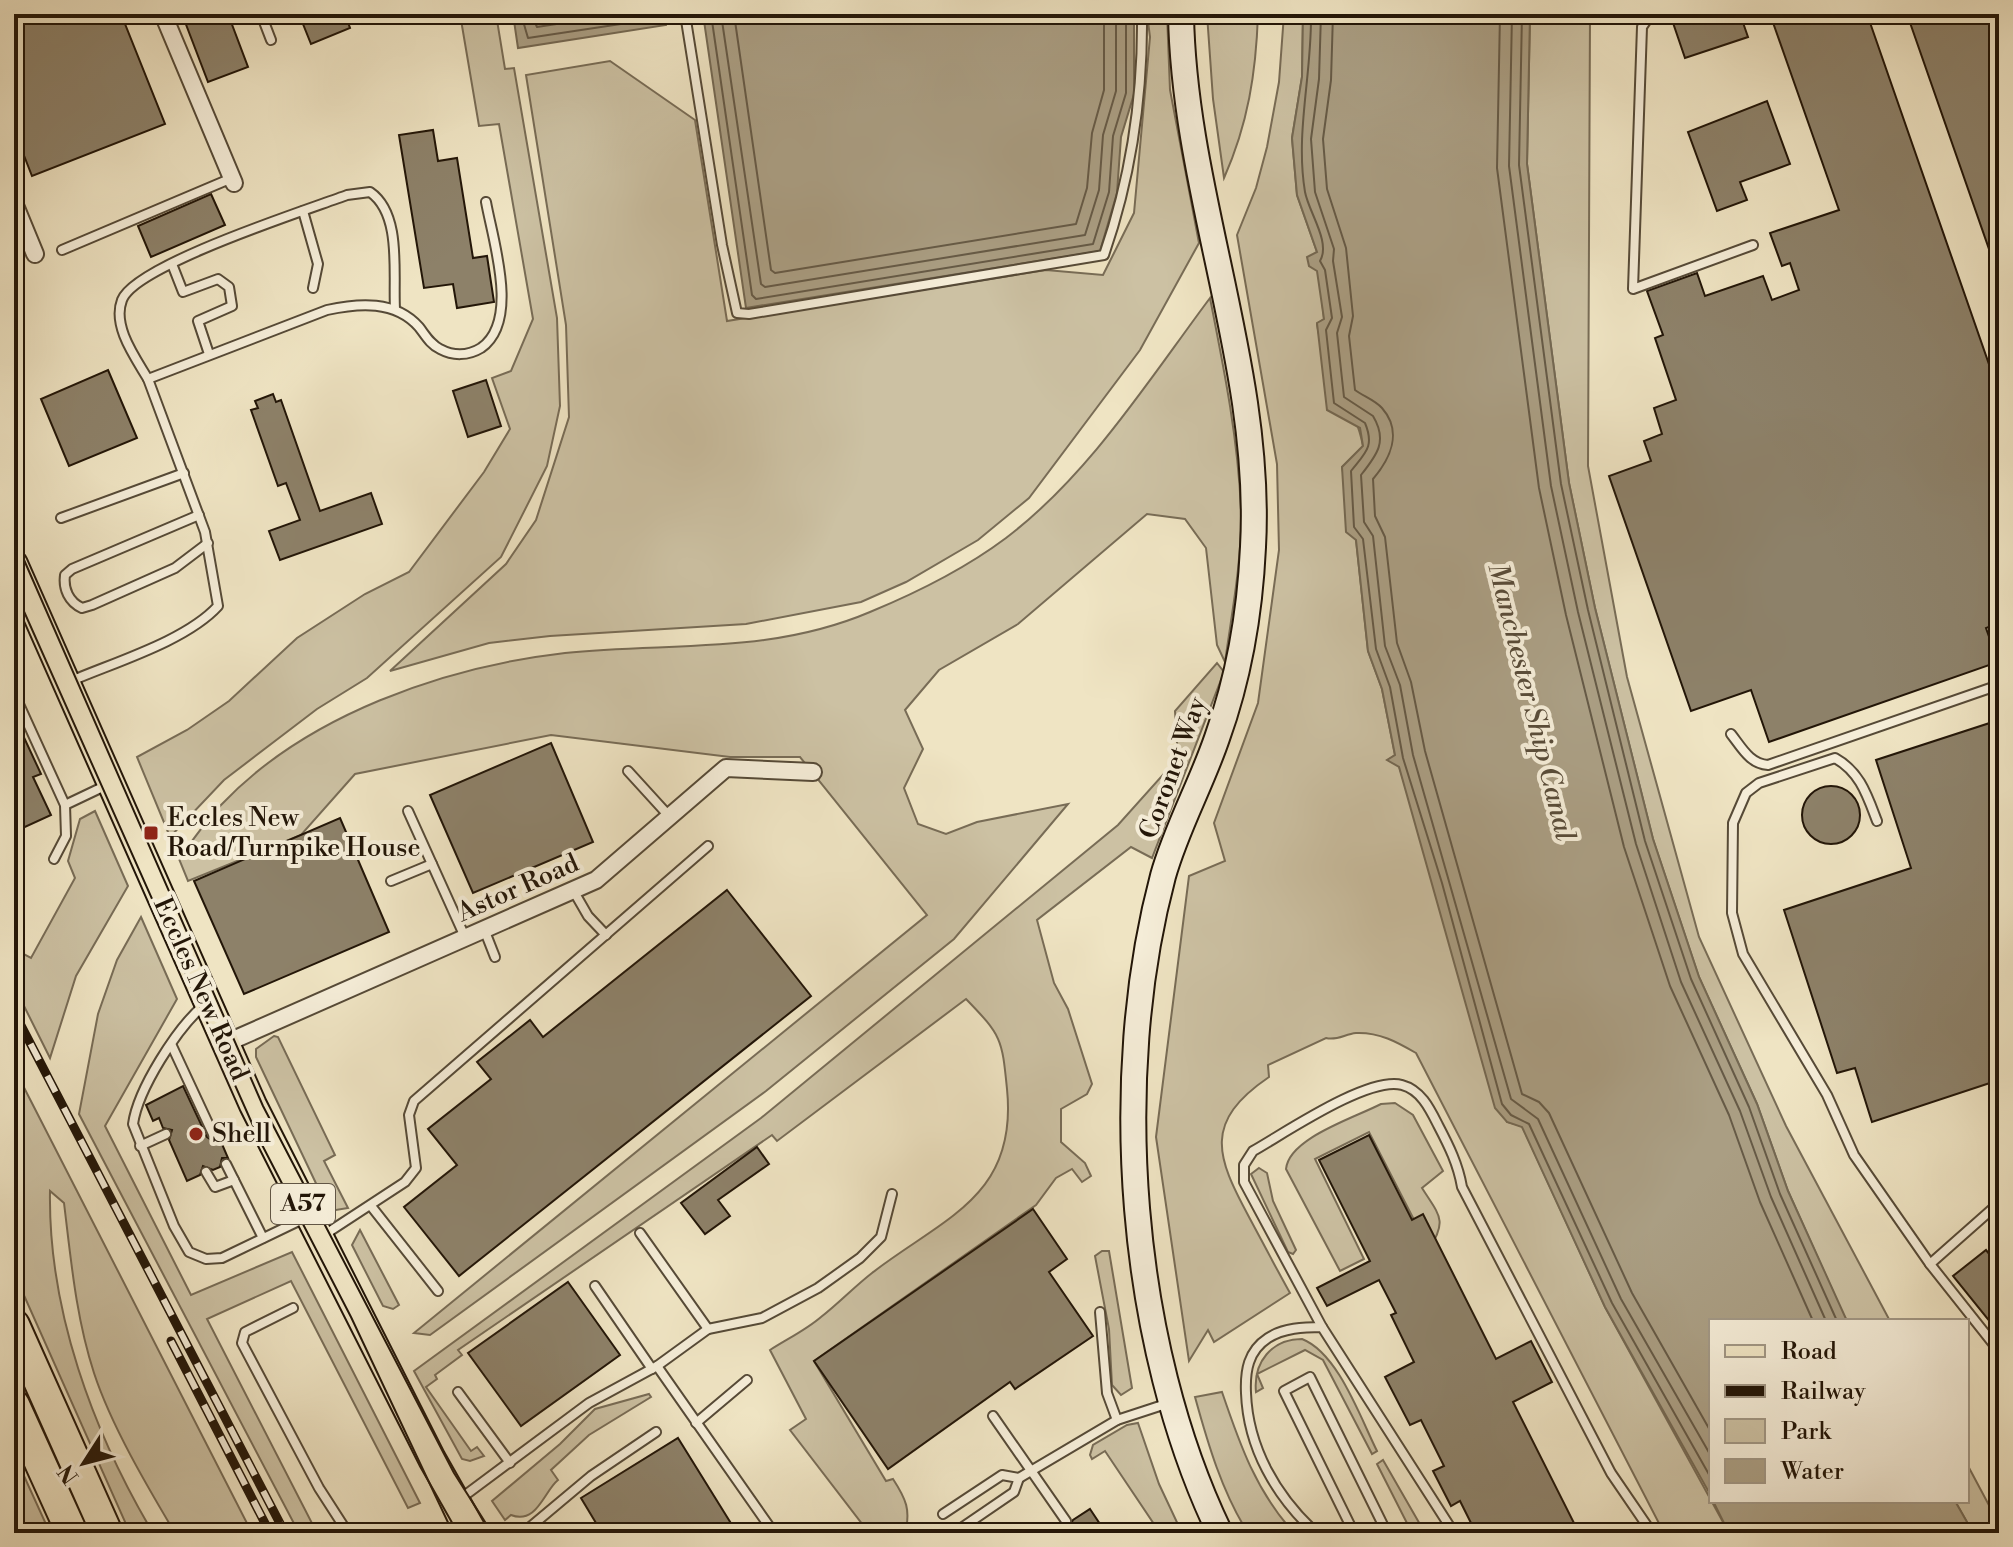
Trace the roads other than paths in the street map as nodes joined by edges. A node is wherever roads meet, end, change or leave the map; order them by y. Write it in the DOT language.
graph roads {
  1 [pos="163,14"];
  2 [pos="261,14"];
  3 [pos="685,14"];
  4 [pos="1142,14"];
  5 [pos="1181,14"];
  6 [pos="1651,14"];
  7 [pos="271,40"];
  8 [pos="233,180"];
  9 [pos="486,202"];
  10 [pos="14,203"];
  11 [pos="303,211"];
  12 [pos="1753,245"];
  13 [pos="62,250"];
  14 [pos="35,254"];
  15 [pos="172,264"];
  16 [pos="313,288"];
  17 [pos="395,309"];
  18 [pos="209,354"];
  19 [pos="148,379"];
  20 [pos="184,473"];
  21 [pos="199,515"];
  22 [pos="61,518"];
  23 [pos="208,543"];
  24 [pos="14,564"];
  25 [pos="67,683"];
  26 [pos="1999,685"];
  27 [pos="18,702"];
  28 [pos="1731,734"];
  29 [pos="628,771"];
  30 [pos="813,772"];
  31 [pos="111,783"];
  32 [pos="65,805"];
  33 [pos="408,811"];
  34 [pos="670,817"];
  35 [pos="1877,821"];
  36 [pos="708,846"];
  37 [pos="54,859"];
  38 [pos="432,864"];
  39 [pos="391,881"];
  40 [pos="573,890"];
  41 [pos="484,929"];
  42 [pos="606,935"];
  43 [pos="466,938"];
  44 [pos="495,957"];
  45 [pos="206,1003"];
  46 [pos="224,1044"];
  47 [pos="172,1046"];
  48 [pos="166,1134"];
  49 [pos="213,1134"];
  50 [pos="140,1146"];
  51 [pos="226,1164"];
  52 [pos="206,1172"];
  53 [pos="234,1180"];
  54 [pos="892,1194"];
  55 [pos="1999,1203"];
  56 [pos="371,1206"];
  57 [pos="314,1226"];
  58 [pos="640,1233"];
  59 [pos="263,1238"];
  60 [pos="1930,1264"];
  61 [pos="595,1286"];
  62 [pos="438,1291"];
  63 [pos="293,1308"];
  64 [pos="1100,1312"];
  65 [pos="14,1325"];
  66 [pos="1322,1327"];
  67 [pos="708,1329"];
  68 [pos="1999,1351"];
  69 [pos="655,1367"];
  70 [pos="747,1380"];
  71 [pos="458,1392"];
  72 [pos="1169,1403"];
  73 [pos="14,1405"];
  74 [pos="993,1416"];
  75 [pos="1117,1420"];
  76 [pos="696,1423"];
  77 [pos="656,1432"];
  78 [pos="510,1463"];
  79 [pos="1031,1469"];
  80 [pos="1019,1478"];
  81 [pos="456,1501"];
  82 [pos="943,1514"];
  83 [pos="1066,1521"];
  84 [pos="535,1524"];
  85 [pos="72,1533"];
  86 [pos="107,1533"];
  87 [pos="348,1533"];
  88 [pos="474,1533"];
  89 [pos="523,1533"];
  90 [pos="540,1533"];
  91 [pos="774,1533"];
  92 [pos="954,1533"];
  93 [pos="1220,1533"];
  94 [pos="1316,1533"];
  95 [pos="1354,1533"];
  96 [pos="1387,1533"];
  97 [pos="1454,1533"];
  98 [pos="1652,1533"];
  1 -- 8 [label="street"];
  2 -- 7 [label="lane"];
  3 -- 4 [label="lane"];
  5 -- 72 [label="street, Coronet Way"];
  6 -- 12 [label="lane"];
  8 -- 13 [label="lane"];
  9 -- 17 [label="lane"];
  10 -- 14 [label="street"];
  11 -- 15 [label="lane"];
  11 -- 16 [label="lane"];
  11 -- 17 [label="lane"];
  15 -- 18 [label="lane"];
  15 -- 19 [label="lane"];
  17 -- 18 [label="lane"];
  18 -- 19 [label="lane"];
  19 -- 20 [label="lane"];
  20 -- 21 [label="lane"];
  20 -- 22 [label="lane"];
  21 -- 23 [label="lane"];
  21 -- 23 [label="lane"];
  23 -- 25 [label="lane"];
  24 -- 25 [label="main road, Eccles New Road / A57"];
  25 -- 31 [label="main road, Eccles New Road / A57"];
  26 -- 28 [label="lane"];
  27 -- 32 [label="lane"];
  29 -- 34 [label="lane"];
  30 -- 34 [label="street, Astor Road"];
  31 -- 32 [label="lane"];
  31 -- 45 [label="main road, Eccles New Road / A57"];
  32 -- 37 [label="lane"];
  33 -- 38 [label="lane"];
  34 -- 40 [label="street, Astor Road"];
  35 -- 60 [label="lane"];
  36 -- 42 [label="lane"];
  38 -- 39 [label="lane"];
  38 -- 43 [label="lane"];
  40 -- 41 [label="street, Astor Road"];
  40 -- 42 [label="lane"];
  41 -- 43 [label="street, Astor Road"];
  41 -- 44 [label="lane"];
  42 -- 56 [label="lane"];
  43 -- 46 [label="street, Astor Road"];
  45 -- 46 [label="main road, Eccles New Road / A57"];
  45 -- 47 [label="lane"];
  46 -- 57 [label="main road, Eccles New Road / A57"];
  47 -- 49 [label="lane"];
  47 -- 50 [label="lane"];
  48 -- 50 [label="lane"];
  50 -- 59 [label="lane"];
  51 -- 53 [label="lane"];
  52 -- 53 [label="lane"];
  53 -- 59 [label="lane"];
  54 -- 67 [label="lane"];
  55 -- 60 [label="lane"];
  56 -- 57 [label="lane"];
  56 -- 62 [label="lane"];
  57 -- 59 [label="lane"];
  57 -- 81 [label="main road, Eccles New Road / A57"];
  58 -- 67 [label="lane"];
  60 -- 68 [label="lane"];
  61 -- 69 [label="lane"];
  63 -- 87 [label="lane"];
  64 -- 75 [label="lane"];
  65 -- 86 [label="highway"];
  66 -- 94 [label="lane"];
  66 -- 97 [label="lane"];
  66 -- 98 [label="lane"];
  67 -- 69 [label="lane"];
  69 -- 76 [label="lane"];
  69 -- 78 [label="lane"];
  70 -- 76 [label="lane"];
  71 -- 78 [label="lane"];
  72 -- 75 [label="lane"];
  72 -- 93 [label="street, Coronet Way"];
  73 -- 85 [label="highway"];
  74 -- 79 [label="lane"];
  75 -- 79 [label="lane"];
  76 -- 91 [label="lane"];
  77 -- 84 [label="lane"];
  78 -- 81 [label="lane"];
  79 -- 80 [label="lane"];
  79 -- 83 [label="lane"];
  80 -- 82 [label="lane"];
  80 -- 92 [label="lane"];
  81 -- 88 [label="main road, Eccles New Road / A57"];
  84 -- 89 [label="lane"];
  84 -- 90 [label="lane"];
  95 -- 96 [label="lane"];
}
